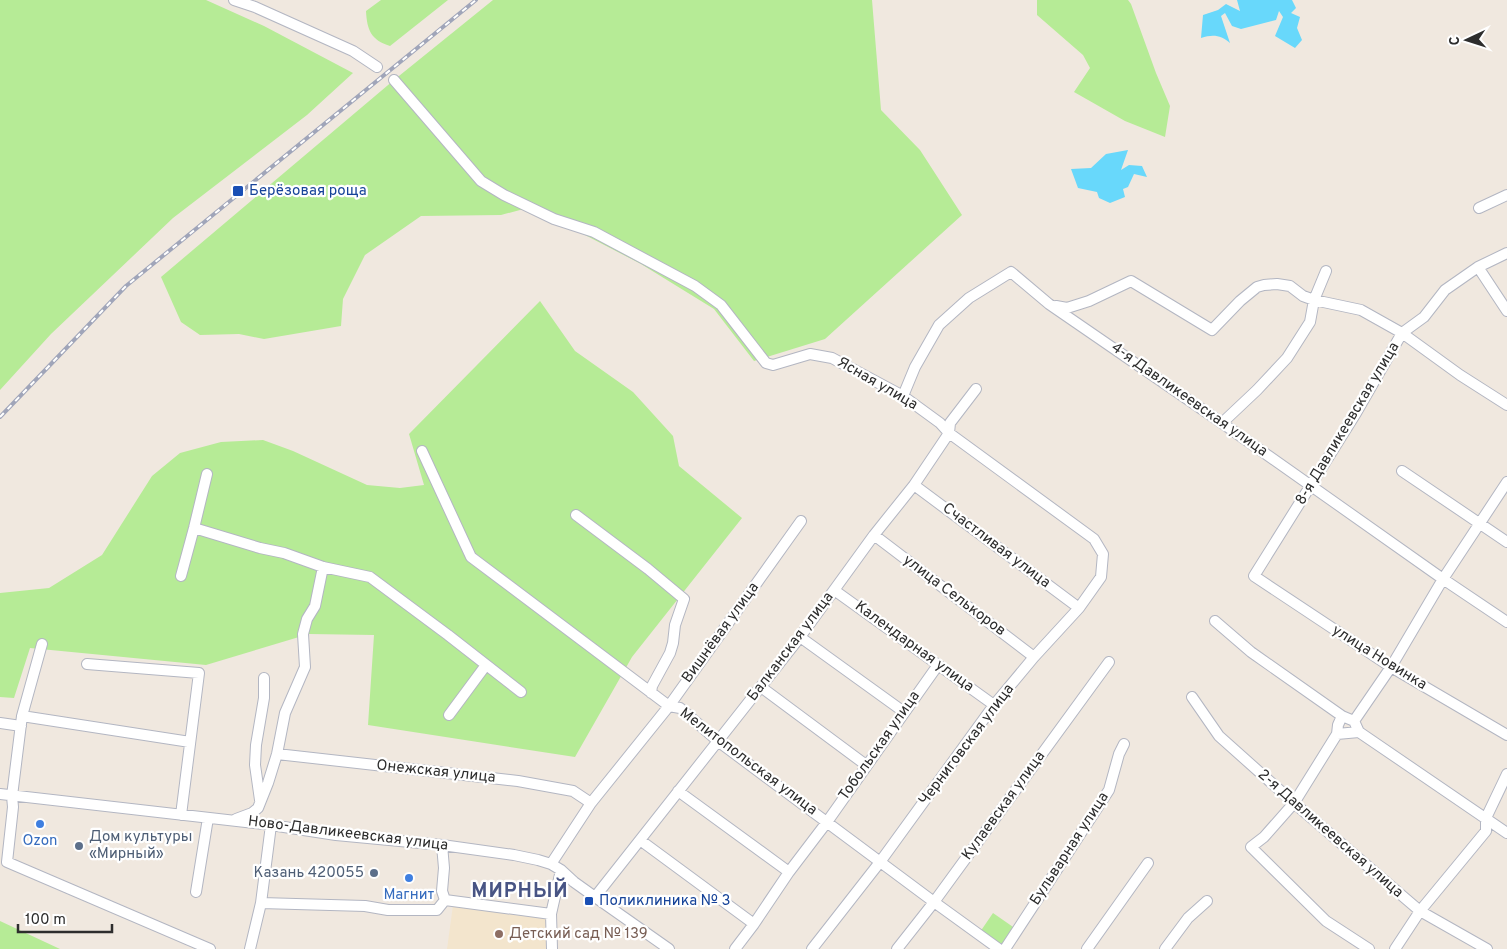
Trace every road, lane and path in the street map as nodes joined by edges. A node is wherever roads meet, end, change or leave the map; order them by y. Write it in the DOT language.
graph roads {
  1 [pos="234,0"];
  2 [pos="376,67"];
  3 [pos="394,80"];
  4 [pos="1507,195"];
  5 [pos="1479,208"];
  6 [pos="1507,253"];
  7 [pos="1478,267"];
  8 [pos="1326,271"];
  9 [pos="1314,300"];
  10 [pos="1049,304"];
  11 [pos="1507,311"];
  12 [pos="1402,333"];
  13 [pos="976,389"];
  14 [pos="903,396"];
  15 [pos="1507,405"];
  16 [pos="1222,423"];
  17 [pos="949,433"];
  18 [pos="422,451"];
  19 [pos="1402,471"];
  20 [pos="207,474"];
  21 [pos="1507,482"];
  22 [pos="914,485"];
  23 [pos="1312,486"];
  24 [pos="576,515"];
  25 [pos="801,521"];
  26 [pos="1479,524"];
  27 [pos="194,528"];
  28 [pos="874,535"];
  29 [pos="1094,539"];
  30 [pos="1507,542"];
  31 [pos="323,567"];
  32 [pos="181,576"];
  33 [pos="1254,576"];
  34 [pos="1444,579"];
  35 [pos="834,590"];
  36 [pos="1079,608"];
  37 [pos="1215,621"];
  38 [pos="1507,622"];
  39 [pos="800,637"];
  40 [pos="42,644"];
  41 [pos="1034,657"];
  42 [pos="1109,662"];
  43 [pos="87,664"];
  44 [pos="486,665"];
  45 [pos="938,665"];
  46 [pos="1391,667"];
  47 [pos="264,678"];
  48 [pos="761,687"];
  49 [pos="521,692"];
  50 [pos="651,693"];
  51 [pos="1192,697"];
  52 [pos="994,705"];
  53 [pos="668,706"];
  54 [pos="904,712"];
  55 [pos="449,715"];
  56 [pos="1342,716"];
  57 [pos="1354,720"];
  58 [pos="22,721"];
  59 [pos="0,723"];
  60 [pos="1359,732"];
  61 [pos="1337,734"];
  62 [pos="1507,735"];
  63 [pos="190,742"];
  64 [pos="718,742"];
  65 [pos="1124,744"];
  66 [pos="277,754"];
  67 [pos="866,765"];
  68 [pos="1507,774"];
  69 [pos="678,791"];
  70 [pos="0,794"];
  71 [pos="12,796"];
  72 [pos="591,803"];
  73 [pos="1294,803"];
  74 [pos="259,804"];
  75 [pos="181,815"];
  76 [pos="208,818"];
  77 [pos="1486,818"];
  78 [pos="230,820"];
  79 [pos="827,822"];
  80 [pos="267,825"];
  81 [pos="1507,833"];
  82 [pos="640,840"];
  83 [pos="442,845"];
  84 [pos="880,862"];
  85 [pos="1148,863"];
  86 [pos="551,864"];
  87 [pos="561,870"];
  88 [pos="789,872"];
  89 [pos="196,892"];
  90 [pos="594,897"];
  91 [pos="445,900"];
  92 [pos="1206,901"];
  93 [pos="934,902"];
  94 [pos="261,903"];
  95 [pos="1420,911"];
  96 [pos="551,914"];
  97 [pos="754,924"];
  98 [pos="992,947"];
  99 [pos="210,949"];
  100 [pos="250,949"];
  101 [pos="552,949"];
  102 [pos="669,949"];
  103 [pos="735,949"];
  104 [pos="812,949"];
  105 [pos="898,949"];
  106 [pos="1005,949"];
  107 [pos="1087,949"];
  108 [pos="1165,949"];
  109 [pos="1369,949"];
  110 [pos="1395,949"];
  111 [pos="1487,949"];
  1 -- 2 [label="street"];
  3 -- 14 [label="street, Ясная улица"];
  4 -- 5 [label="street"];
  6 -- 7 [label="street, 8-я Давликеевская улица"];
  7 -- 11 [label="street"];
  7 -- 12 [label="street, 8-я Давликеевская улица"];
  8 -- 9 [label="street"];
  9 -- 10 [label="street"];
  9 -- 12 [label="street"];
  9 -- 16 [label="street"];
  10 -- 14 [label="street, 4-я Давликеевская улица"];
  10 -- 16 [label="street, 4-я Давликеевская улица"];
  12 -- 15 [label="street"];
  12 -- 23 [label="street, 8-я Давликеевская улица"];
  13 -- 17 [label="street, Балканская улица"];
  14 -- 17 [label="street, Ясная улица"];
  16 -- 23 [label="street, 4-я Давликеевская улица"];
  17 -- 22 [label="street, Балканская улица"];
  17 -- 29 [label="street, Ясная улица"];
  18 -- 50 [label="street, Мелитопольская улица"];
  19 -- 26 [label="street"];
  20 -- 27 [label="street"];
  21 -- 26 [label="street"];
  22 -- 28 [label="street, Балканская улица"];
  22 -- 36 [label="street, Счастливая улица"];
  23 -- 33 [label="street, 8-я Давликеевская улица"];
  23 -- 34 [label="street, 4-я Давликеевская улица"];
  24 -- 50 [label="street"];
  25 -- 53 [label="street, Вишнёвая улица"];
  26 -- 30 [label="street"];
  26 -- 34 [label="street"];
  27 -- 31 [label="street"];
  27 -- 32 [label="street"];
  28 -- 35 [label="street, Балканская улица"];
  28 -- 41 [label="street, улица Селькоров"];
  29 -- 36 [label="street, Черниговская улица"];
  31 -- 44 [label="street"];
  31 -- 66 [label="street"];
  33 -- 46 [label="street, улица Новинка"];
  34 -- 38 [label="street, 4-я Давликеевская улица"];
  34 -- 46 [label="street"];
  35 -- 39 [label="street, Балканская улица"];
  35 -- 45 [label="street, Календарная улица"];
  36 -- 41 [label="street, Черниговская улица"];
  37 -- 56 [label="street"];
  39 -- 48 [label="street, Балканская улица"];
  39 -- 54 [label="street"];
  40 -- 58 [label="street"];
  41 -- 52 [label="street, Черниговская улица"];
  42 -- 93 [label="street, Кулаевская улица"];
  43 -- 63 [label="street"];
  44 -- 49 [label="street"];
  44 -- 55 [label="street"];
  45 -- 52 [label="street, Календарная улица"];
  45 -- 54 [label="street, Тобольская улица"];
  46 -- 57 [label="street"];
  46 -- 62 [label="street, улица Новинка"];
  47 -- 74 [label="street"];
  48 -- 64 [label="street, Балканская улица"];
  48 -- 67 [label="street"];
  50 -- 53 [label="street, Мелитопольская улица"];
  51 -- 73 [label="street, 2-я Давликеевская улица"];
  52 -- 84 [label="street, Черниговская улица"];
  53 -- 64 [label="street, Мелитопольская улица"];
  53 -- 72 [label="street, Вишнёвая улица"];
  54 -- 67 [label="street, Тобольская улица"];
  56 -- 57 [label="street"];
  56 -- 61 [label="street"];
  57 -- 60 [label="street"];
  58 -- 59 [label="street"];
  58 -- 63 [label="street"];
  58 -- 71 [label="street"];
  60 -- 61 [label="street"];
  60 -- 77 [label="street"];
  61 -- 73 [label="street"];
  63 -- 75 [label="street"];
  64 -- 69 [label="street, Балканская улица"];
  64 -- 79 [label="street, Мелитопольская улица"];
  65 -- 106 [label="street, Бульварная улица"];
  66 -- 72 [label="street, Онежская улица"];
  66 -- 74 [label="street"];
  67 -- 79 [label="street, Тобольская улица"];
  68 -- 77 [label="street"];
  69 -- 82 [label="street, Балканская улица"];
  69 -- 88 [label="street"];
  70 -- 71 [label="street, Ново-Давликеевская улица"];
  71 -- 75 [label="street, Ново-Давликеевская улица"];
  71 -- 99 [label="street"];
  72 -- 86 [label="street, Вишнёвая улица"];
  73 -- 95 [label="street, 2-я Давликеевская улица"];
  73 -- 109 [label="street"];
  74 -- 78 [label="street"];
  74 -- 80 [label="street"];
  75 -- 76 [label="street, Ново-Давликеевская улица"];
  76 -- 78 [label="street, Ново-Давликеевская улица"];
  76 -- 89 [label="street"];
  77 -- 81 [label="street"];
  77 -- 95 [label="street"];
  78 -- 80 [label="street, Ново-Давликеевская улица"];
  79 -- 84 [label="street, Мелитопольская улица"];
  79 -- 88 [label="street, Тобольская улица"];
  80 -- 83 [label="street, Ново-Давликеевская улица"];
  80 -- 94 [label="street"];
  82 -- 90 [label="street, Балканская улица"];
  82 -- 97 [label="street"];
  83 -- 86 [label="street, Ново-Давликеевская улица"];
  83 -- 91 [label="street"];
  84 -- 93 [label="street, Мелитопольская улица"];
  84 -- 104 [label="street, Черниговская улица"];
  85 -- 107 [label="street"];
  86 -- 87 [label="street, Ново-Давликеевская улица"];
  87 -- 90 [label="street, Ново-Давликеевская улица"];
  87 -- 96 [label="street"];
  88 -- 97 [label="street, Тобольская улица"];
  90 -- 102 [label="street, Ново-Давликеевская улица"];
  91 -- 94 [label="street"];
  91 -- 96 [label="street"];
  92 -- 108 [label="street"];
  93 -- 98 [label="street, Мелитопольская улица"];
  93 -- 105 [label="street, Кулаевская улица"];
  94 -- 100 [label="street"];
  95 -- 110 [label="street"];
  95 -- 111 [label="street, 2-я Давликеевская улица"];
  96 -- 101 [label="street"];
  97 -- 103 [label="street, Тобольская улица"];
}
